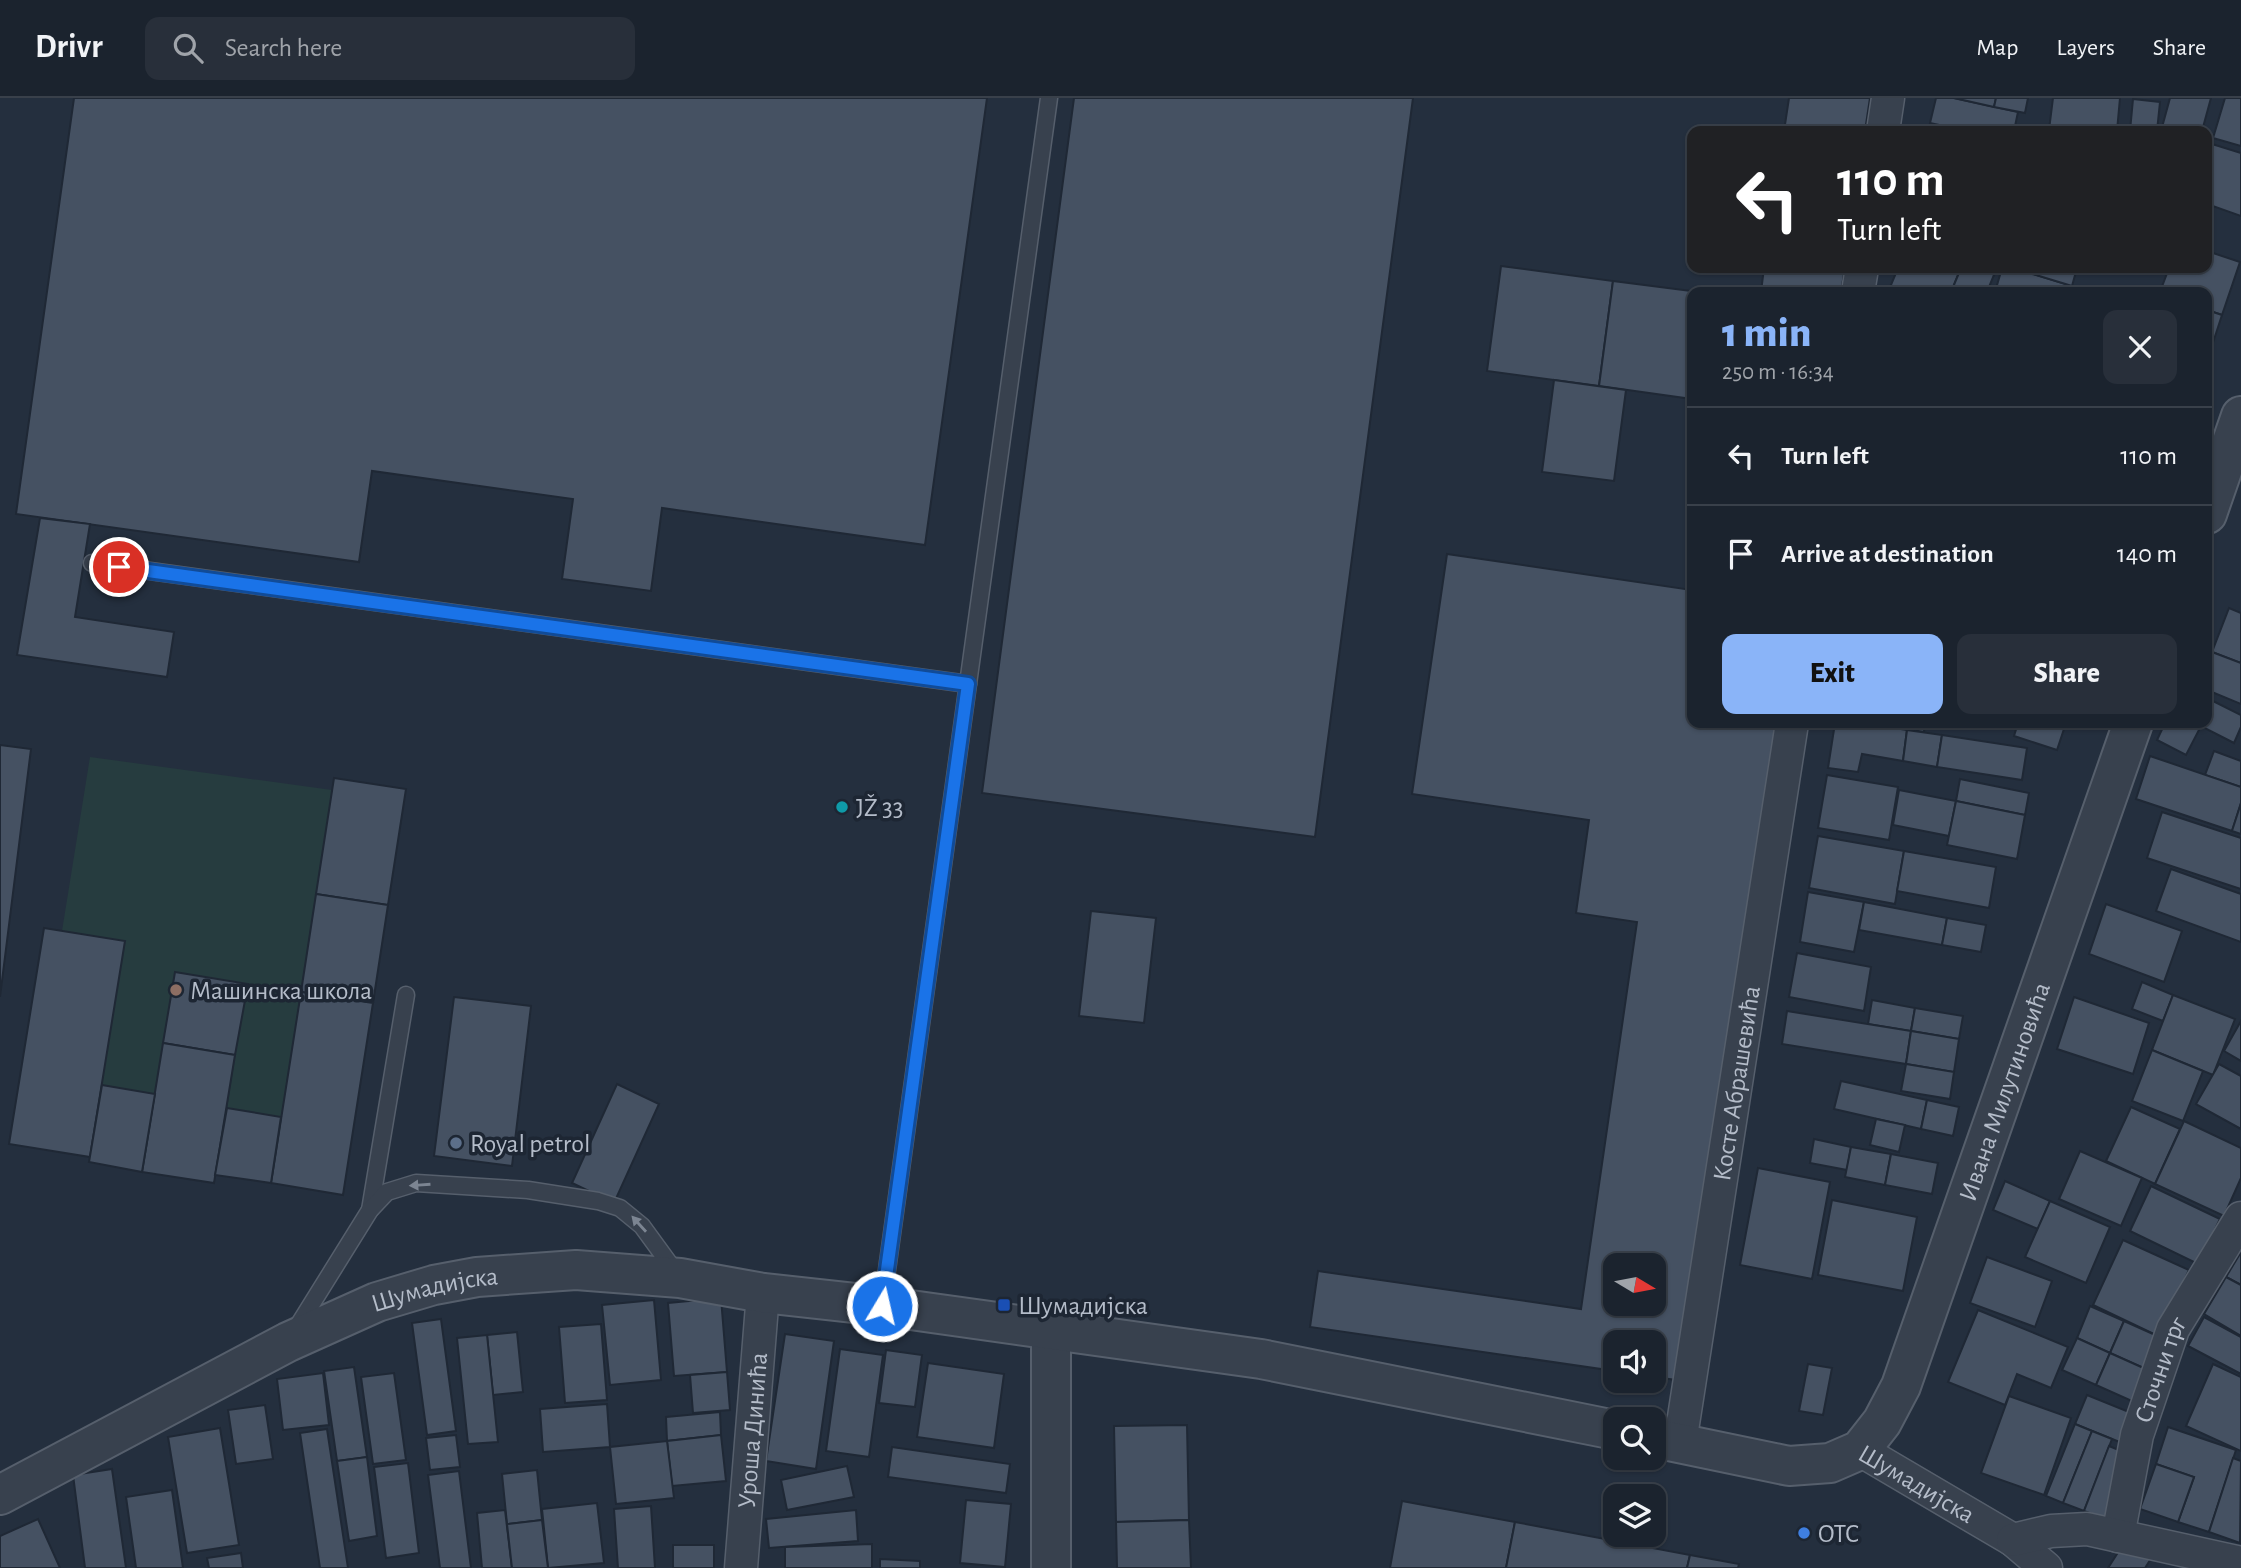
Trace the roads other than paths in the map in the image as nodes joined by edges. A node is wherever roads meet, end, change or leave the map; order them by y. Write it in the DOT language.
graph roads {
  1 [pos="1049,98"];
  2 [pos="1888,98"];
  3 [pos="1884,126"];
  4 [pos="2241,416"];
  5 [pos="2212,500"];
  6 [pos="92,563"];
  7 [pos="968,684"];
  8 [pos="1791,728"];
  9 [pos="2131,728"];
  10 [pos="406,995"];
  11 [pos="370,1210"];
  12 [pos="2241,1218"];
  13 [pos="680,1278"];
  14 [pos="763,1293"];
  15 [pos="882,1306"];
  16 [pos="1051,1331"];
  17 [pos="288,1342"];
  18 [pos="1603,1428"];
  19 [pos="1667,1440"];
  20 [pos="1860,1450"];
  21 [pos="0,1495"];
  22 [pos="2118,1536"];
  23 [pos="2013,1540"];
  24 [pos="2241,1563"];
  25 [pos="741,1568"];
  26 [pos="1051,1568"];
  27 [pos="2046,1568"];
  1 -- 7 [label="lane"];
  2 -- 3 [label="street"];
  4 -- 5 [label="street"];
  6 -- 7 [label="lane"];
  7 -- 15 [label="lane"];
  8 -- 19 [label="street, Косте Абрашевића"];
  9 -- 20 [label="street, Ивана Милутиновића"];
  10 -- 11 [label="lane"];
  13 -- 11 [label="lane, one-way"];
  11 -- 17 [label="lane"];
  12 -- 22 [label="street, Сточни трг"];
  13 -- 14 [label="street, Шумадијска"];
  13 -- 17 [label="street, Шумадијска"];
  14 -- 15 [label="street, Шумадијска"];
  14 -- 25 [label="street, Уроша Динића"];
  15 -- 16 [label="street, Шумадијска"];
  16 -- 18 [label="street, Шумадијска"];
  16 -- 26 [label="street"];
  17 -- 21 [label="street, Шумадијска"];
  19 -- 20 [label="street, Шумадијска"];
  20 -- 23 [label="street, Шумадијска"];
  22 -- 23 [label="street"];
  22 -- 24 [label="street"];
  23 -- 27 [label="street, Шумадијска"];
}
